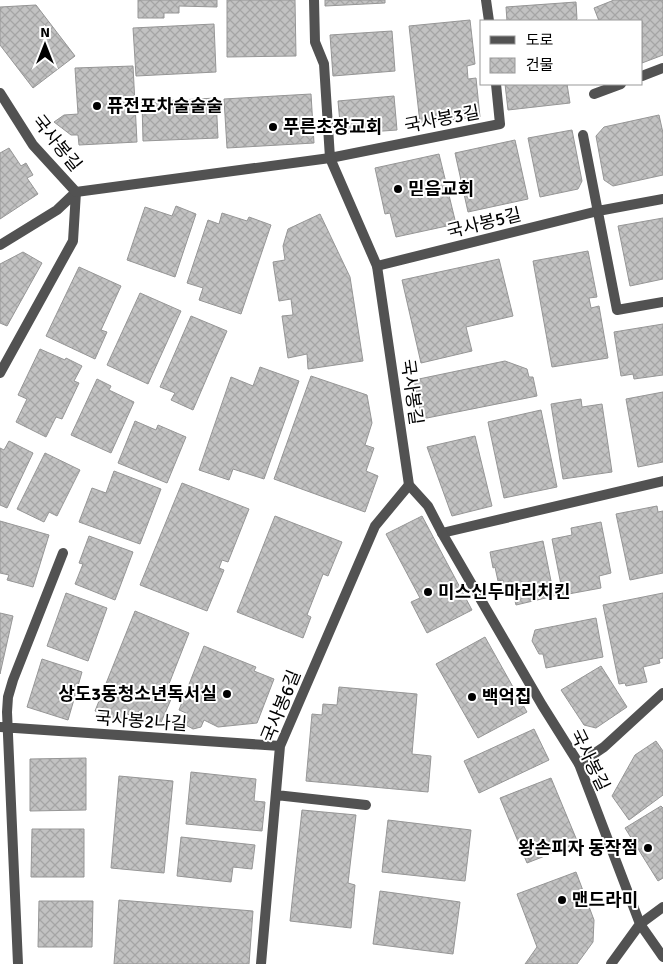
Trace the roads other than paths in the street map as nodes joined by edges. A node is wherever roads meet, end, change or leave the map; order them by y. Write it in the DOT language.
graph roads {
  1 [pos="314,0"];
  2 [pos="486,0"];
  3 [pos="489,20"];
  4 [pos="663,68"];
  5 [pos="643,76"];
  6 [pos="496,85"];
  7 [pos="618,85"];
  8 [pos="0,92"];
  9 [pos="594,94"];
  10 [pos="583,135"];
  11 [pos="330,158"];
  12 [pos="76,192"];
  13 [pos="663,199"];
  14 [pos="598,211"];
  15 [pos="0,245"];
  16 [pos="377,266"];
  17 [pos="663,302"];
  18 [pos="0,373"];
  19 [pos="663,481"];
  20 [pos="409,485"];
  21 [pos="442,533"];
  22 [pos="63,553"];
  23 [pos="663,693"];
  24 [pos="4,728"];
  25 [pos="280,746"];
  26 [pos="579,764"];
  27 [pos="276,795"];
  28 [pos="366,805"];
  29 [pos="663,907"];
  30 [pos="640,924"];
  31 [pos="663,957"];
  32 [pos="18,964"];
  33 [pos="261,964"];
  34 [pos="611,964"];
  1 -- 11 [label="street"];
  2 -- 3 [label="street"];
  4 -- 5 [label="street"];
  6 -- 11 [label="street, 국사봉3길"];
  7 -- 9 [label="street"];
  8 -- 12 [label="street, 국사봉길"];
  10 -- 14 [label="street"];
  11 -- 12 [label="street, 국사봉길"];
  11 -- 16 [label="street, 국사봉길"];
  12 -- 15 [label="street"];
  12 -- 18 [label="street"];
  13 -- 14 [label="street, 국사봉5길"];
  14 -- 16 [label="street, 국사봉5길"];
  14 -- 17 [label="street"];
  16 -- 20 [label="street, 국사봉길"];
  19 -- 21 [label="street"];
  20 -- 21 [label="street, 국사봉길"];
  20 -- 25 [label="street, 국사봉6길"];
  21 -- 26 [label="street, 국사봉길"];
  22 -- 24 [label="street"];
  23 -- 26 [label="street"];
  24 -- 25 [label="street, 국사봉2나길"];
  24 -- 32 [label="street"];
  25 -- 27 [label="street, 국사봉6길"];
  26 -- 30 [label="street, 국사봉길"];
  27 -- 28 [label="street"];
  27 -- 33 [label="street, 국사봉6길"];
  29 -- 30 [label="street"];
  30 -- 31 [label="street, 국사봉길"];
  30 -- 34 [label="street"];
}
